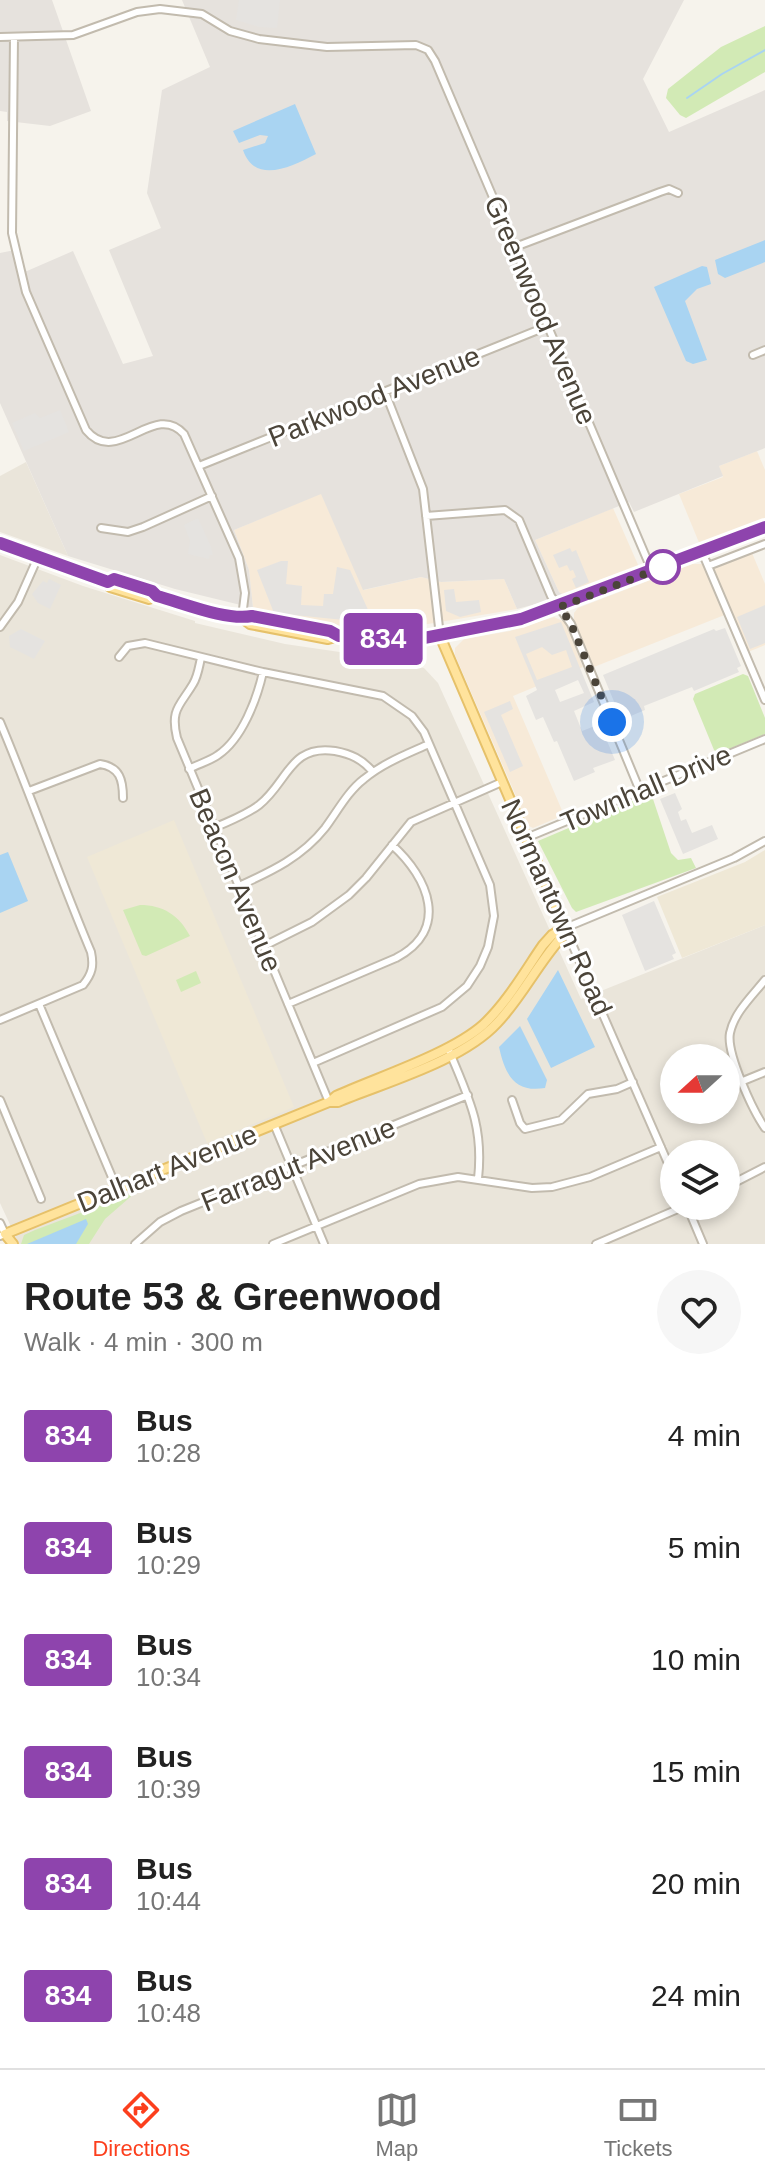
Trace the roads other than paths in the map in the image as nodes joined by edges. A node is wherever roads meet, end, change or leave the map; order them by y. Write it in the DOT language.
graph roads {
  1 [pos="0,37"];
  2 [pos="14,37"];
  3 [pos="678,193"];
  4 [pos="515,247"];
  5 [pos="548,326"];
  6 [pos="765,350"];
  7 [pos="753,355"];
  8 [pos="385,392"];
  9 [pos="199,466"];
  10 [pos="212,496"];
  11 [pos="426,516"];
  12 [pos="765,527"];
  13 [pos="101,528"];
  14 [pos="0,543"];
  15 [pos="765,544"];
  16 [pos="702,552"];
  17 [pos="38,557"];
  18 [pos="708,566"];
  19 [pos="652,571"];
  20 [pos="560,607"];
  21 [pos="242,618"];
  22 [pos="0,627"];
  23 [pos="440,636"];
  24 [pos="119,657"];
  25 [pos="201,658"];
  26 [pos="263,672"];
  27 [pos="765,700"];
  28 [pos="0,722"];
  29 [pos="765,739"];
  30 [pos="429,744"];
  31 [pos="189,769"];
  32 [pos="373,772"];
  33 [pos="502,782"];
  34 [pos="29,791"];
  35 [pos="640,791"];
  36 [pos="123,798"];
  37 [pos="455,802"];
  38 [pos="214,828"];
  39 [pos="526,838"];
  40 [pos="765,841"];
  41 [pos="392,845"];
  42 [pos="239,886"];
  43 [pos="565,928"];
  44 [pos="264,946"];
  45 [pos="765,980"];
  46 [pos="39,1004"];
  47 [pos="288,1004"];
  48 [pos="0,1020"];
  49 [pos="450,1052"];
  50 [pos="313,1063"];
  51 [pos="765,1072"];
  52 [pos="743,1081"];
  53 [pos="633,1082"];
  54 [pos="468,1095"];
  55 [pos="0,1100"];
  56 [pos="512,1100"];
  57 [pos="329,1102"];
  58 [pos="274,1124"];
  59 [pos="765,1128"];
  60 [pos="660,1145"];
  61 [pos="660,1147"];
  62 [pos="765,1167"];
  63 [pos="292,1168"];
  64 [pos="478,1179"];
  65 [pos="740,1180"];
  66 [pos="117,1189"];
  67 [pos="41,1199"];
  68 [pos="660,1217"];
  69 [pos="692,1220"];
  70 [pos="0,1223"];
  71 [pos="316,1226"];
  72 [pos="2,1235"];
  73 [pos="6,1244"];
  74 [pos="13,1244"];
  75 [pos="135,1244"];
  76 [pos="273,1244"];
  77 [pos="324,1244"];
  78 [pos="596,1244"];
  79 [pos="703,1244"];
  1 -- 2 [label="street"];
  2 -- 4 [label="street, Greenwood Avenue"];
  2 -- 9 [label="street"];
  3 -- 4 [label="street"];
  4 -- 5 [label="street, Greenwood Avenue"];
  5 -- 8 [label="street, Parkwood Avenue"];
  5 -- 19 [label="street, Greenwood Avenue"];
  6 -- 7 [label="street"];
  8 -- 9 [label="street, Parkwood Avenue"];
  8 -- 11 [label="street"];
  9 -- 10 [label="street"];
  10 -- 13 [label="street"];
  10 -- 21 [label="street"];
  11 -- 20 [label="street"];
  11 -- 23 [label="street"];
  12 -- 16 [label="main road"];
  14 -- 17 [label="main road"];
  15 -- 18 [label="street"];
  16 -- 18 [label="street"];
  16 -- 19 [label="main road"];
  17 -- 21 [label="main road"];
  17 -- 22 [label="street"];
  18 -- 27 [label="street"];
  19 -- 20 [label="main road"];
  20 -- 23 [label="main road"];
  20 -- 35 [label="street"];
  21 -- 23 [label="main road"];
  23 -- 33 [label="main road, Normantown Road"];
  24 -- 25 [label="street"];
  25 -- 26 [label="street"];
  25 -- 31 [label="street, Beacon Avenue"];
  26 -- 30 [label="street"];
  26 -- 31 [label="street"];
  28 -- 34 [label="street"];
  29 -- 35 [label="street, Townhall Drive"];
  30 -- 32 [label="street"];
  30 -- 37 [label="street"];
  31 -- 38 [label="street, Beacon Avenue"];
  32 -- 38 [label="street"];
  32 -- 42 [label="street"];
  33 -- 37 [label="street"];
  33 -- 39 [label="main road, Normantown Road"];
  34 -- 36 [label="street"];
  34 -- 46 [label="street"];
  35 -- 39 [label="street, Townhall Drive"];
  37 -- 41 [label="street"];
  37 -- 50 [label="street"];
  38 -- 42 [label="street, Beacon Avenue"];
  39 -- 43 [label="main road, Normantown Road"];
  40 -- 43 [label="street, Dalhart Avenue"];
  41 -- 44 [label="street"];
  41 -- 47 [label="street"];
  42 -- 44 [label="street, Beacon Avenue"];
  43 -- 49 [label="main road, Dalhart Avenue"];
  43 -- 53 [label="street, Normantown Road"];
  44 -- 47 [label="street, Beacon Avenue"];
  45 -- 52 [label="street"];
  46 -- 48 [label="street"];
  46 -- 66 [label="street"];
  47 -- 50 [label="street, Beacon Avenue"];
  49 -- 54 [label="street"];
  49 -- 57 [label="main road, Dalhart Avenue"];
  50 -- 57 [label="street, Beacon Avenue"];
  51 -- 52 [label="street"];
  52 -- 59 [label="street"];
  53 -- 56 [label="street"];
  53 -- 60 [label="street, Normantown Road"];
  54 -- 63 [label="street, Farragut Avenue"];
  54 -- 64 [label="street"];
  55 -- 67 [label="street"];
  57 -- 58 [label="main road, Dalhart Avenue"];
  58 -- 63 [label="street"];
  58 -- 66 [label="main road, Dalhart Avenue"];
  61 -- 64 [label="street"];
  62 -- 65 [label="street"];
  63 -- 71 [label="street"];
  63 -- 75 [label="street, Farragut Avenue"];
  64 -- 71 [label="street"];
  66 -- 72 [label="main road, Dalhart Avenue"];
  68 -- 78 [label="street"];
  69 -- 79 [label="street"];
  70 -- 72 [label="street"];
  71 -- 76 [label="street"];
  71 -- 77 [label="street"];
  72 -- 73 [label="main road"];
  72 -- 74 [label="main road"];
}
